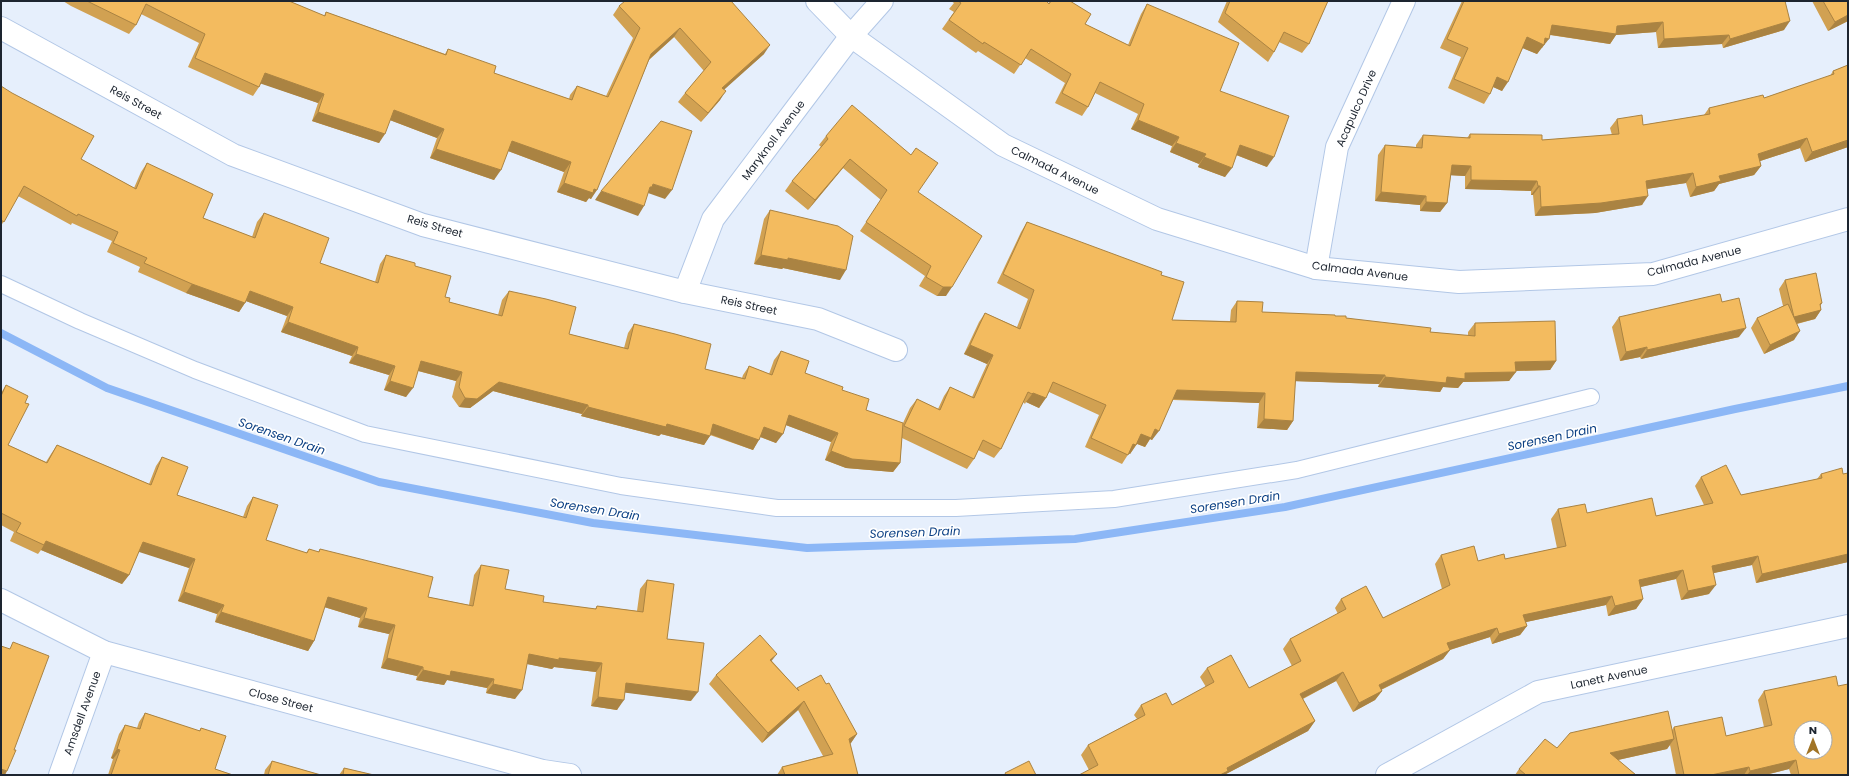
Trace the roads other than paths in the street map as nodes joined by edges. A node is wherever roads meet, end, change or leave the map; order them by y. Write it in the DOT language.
graph roads {
  1 [pos="817,1"];
  2 [pos="882,1"];
  3 [pos="1404,1"];
  4 [pos="1,28"];
  5 [pos="851,36"];
  6 [pos="1848,219"];
  7 [pos="1316,268"];
  8 [pos="1,284"];
  9 [pos="685,292"];
  10 [pos="896,350"];
  11 [pos="1591,397"];
  12 [pos="1,600"];
  13 [pos="1848,626"];
  14 [pos="104,652"];
  15 [pos="1420,768"];
  16 [pos="60,775"];
  17 [pos="570,775"];
  18 [pos="1387,775"];
  1 -- 5 [label="street, Calmada Avenue"];
  2 -- 5 [label="street, Maryknoll Avenue"];
  3 -- 7 [label="street, Acapulco Drive"];
  4 -- 9 [label="street, Reis Street"];
  5 -- 7 [label="street, Calmada Avenue"];
  5 -- 9 [label="street, Maryknoll Avenue"];
  6 -- 7 [label="street, Calmada Avenue"];
  8 -- 11 [label="lane"];
  9 -- 10 [label="street, Reis Street"];
  12 -- 14 [label="street, Close Street"];
  13 -- 15 [label="street, Lanett Avenue"];
  14 -- 16 [label="street, Amsdell Avenue"];
  14 -- 17 [label="street, Close Street"];
  15 -- 18 [label="street, Lanett Avenue"];
}
